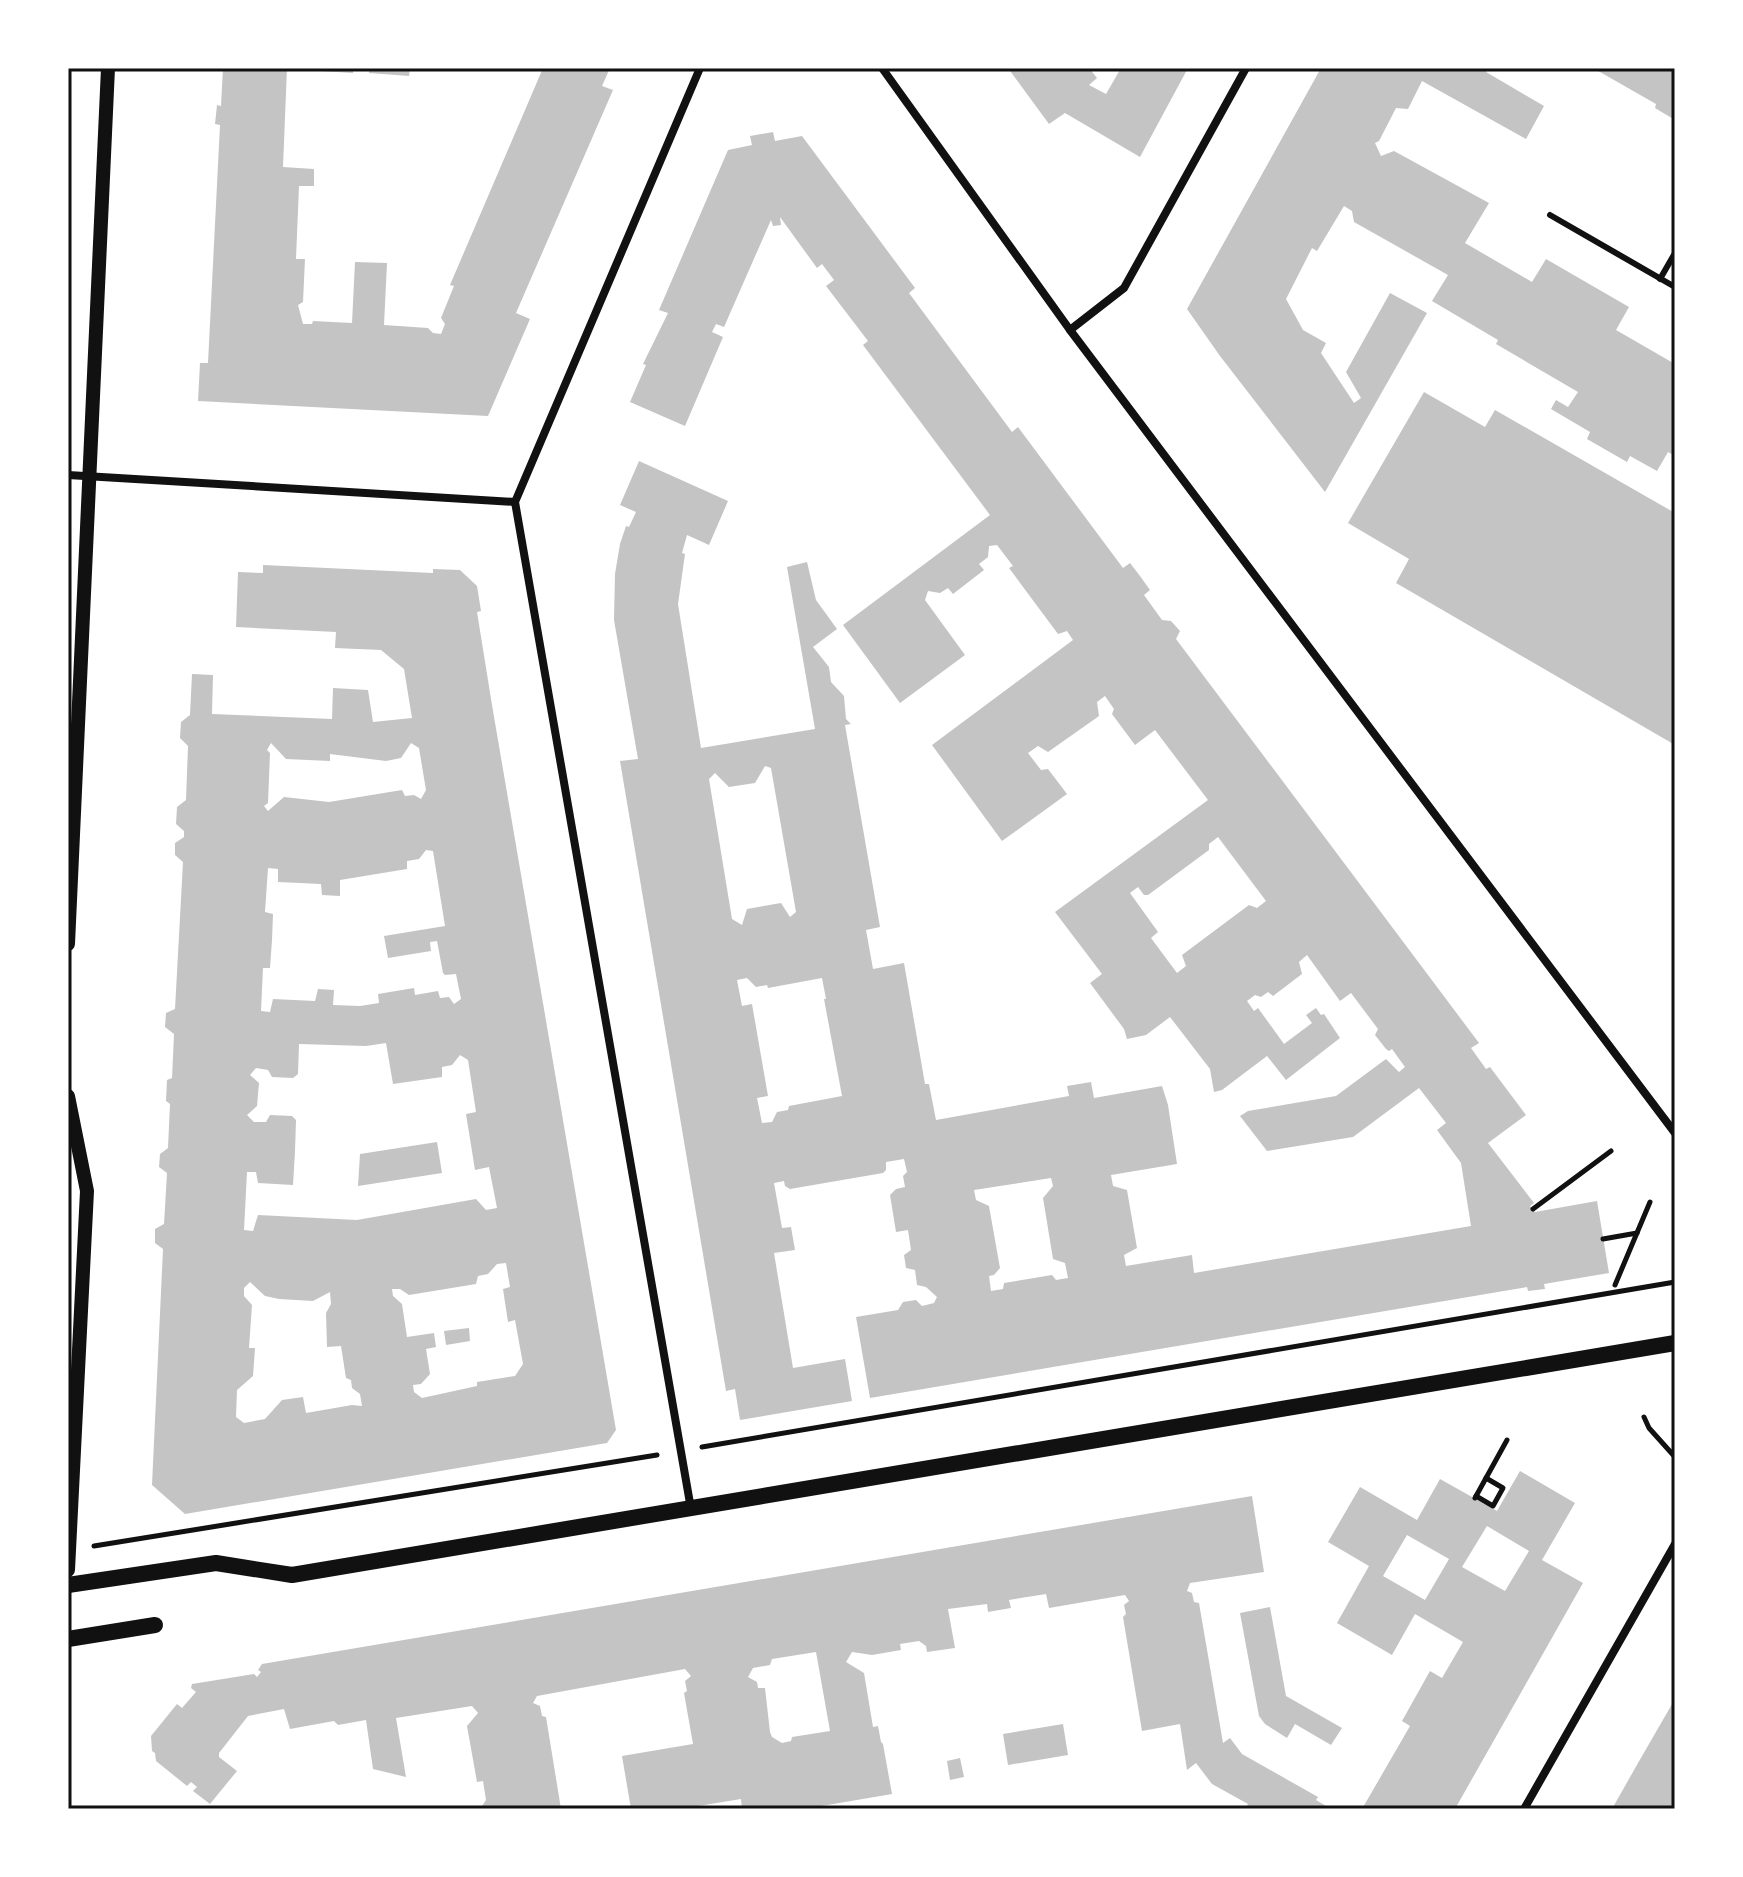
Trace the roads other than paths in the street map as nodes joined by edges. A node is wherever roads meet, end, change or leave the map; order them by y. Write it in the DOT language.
graph roads {
  1 [pos="108,68"];
  2 [pos="700,68"];
  3 [pos="882,68"];
  4 [pos="1246,68"];
  5 [pos="1550,215"];
  6 [pos="1675,253"];
  7 [pos="1660,279"];
  8 [pos="1675,287"];
  9 [pos="1070,330"];
  10 [pos="68,475"];
  11 [pos="89,476"];
  12 [pos="515,502"];
  13 [pos="68,944"];
  14 [pos="68,1096"];
  15 [pos="1675,1133"];
  16 [pos="1675,1343"];
  17 [pos="691,1509"];
  18 [pos="1675,1544"];
  19 [pos="69,1551"];
  20 [pos="68,1570"];
  21 [pos="68,1585"];
  22 [pos="155,1625"];
  23 [pos="68,1639"];
  24 [pos="1524,1809"];
  1 -- 11 [label="street"];
  2 -- 12 [label="street"];
  3 -- 9 [label="street"];
  4 -- 9 [label="street"];
  5 -- 7 [label="lane"];
  6 -- 7 [label="lane"];
  7 -- 8 [label="lane"];
  9 -- 15 [label="street"];
  10 -- 11 [label="street"];
  11 -- 12 [label="street"];
  11 -- 13 [label="street"];
  12 -- 17 [label="street"];
  14 -- 19 [label="street"];
  16 -- 17 [label="main road"];
  17 -- 21 [label="main road"];
  18 -- 24 [label="street"];
  19 -- 20 [label="street"];
  22 -- 23 [label="main road"];
}
